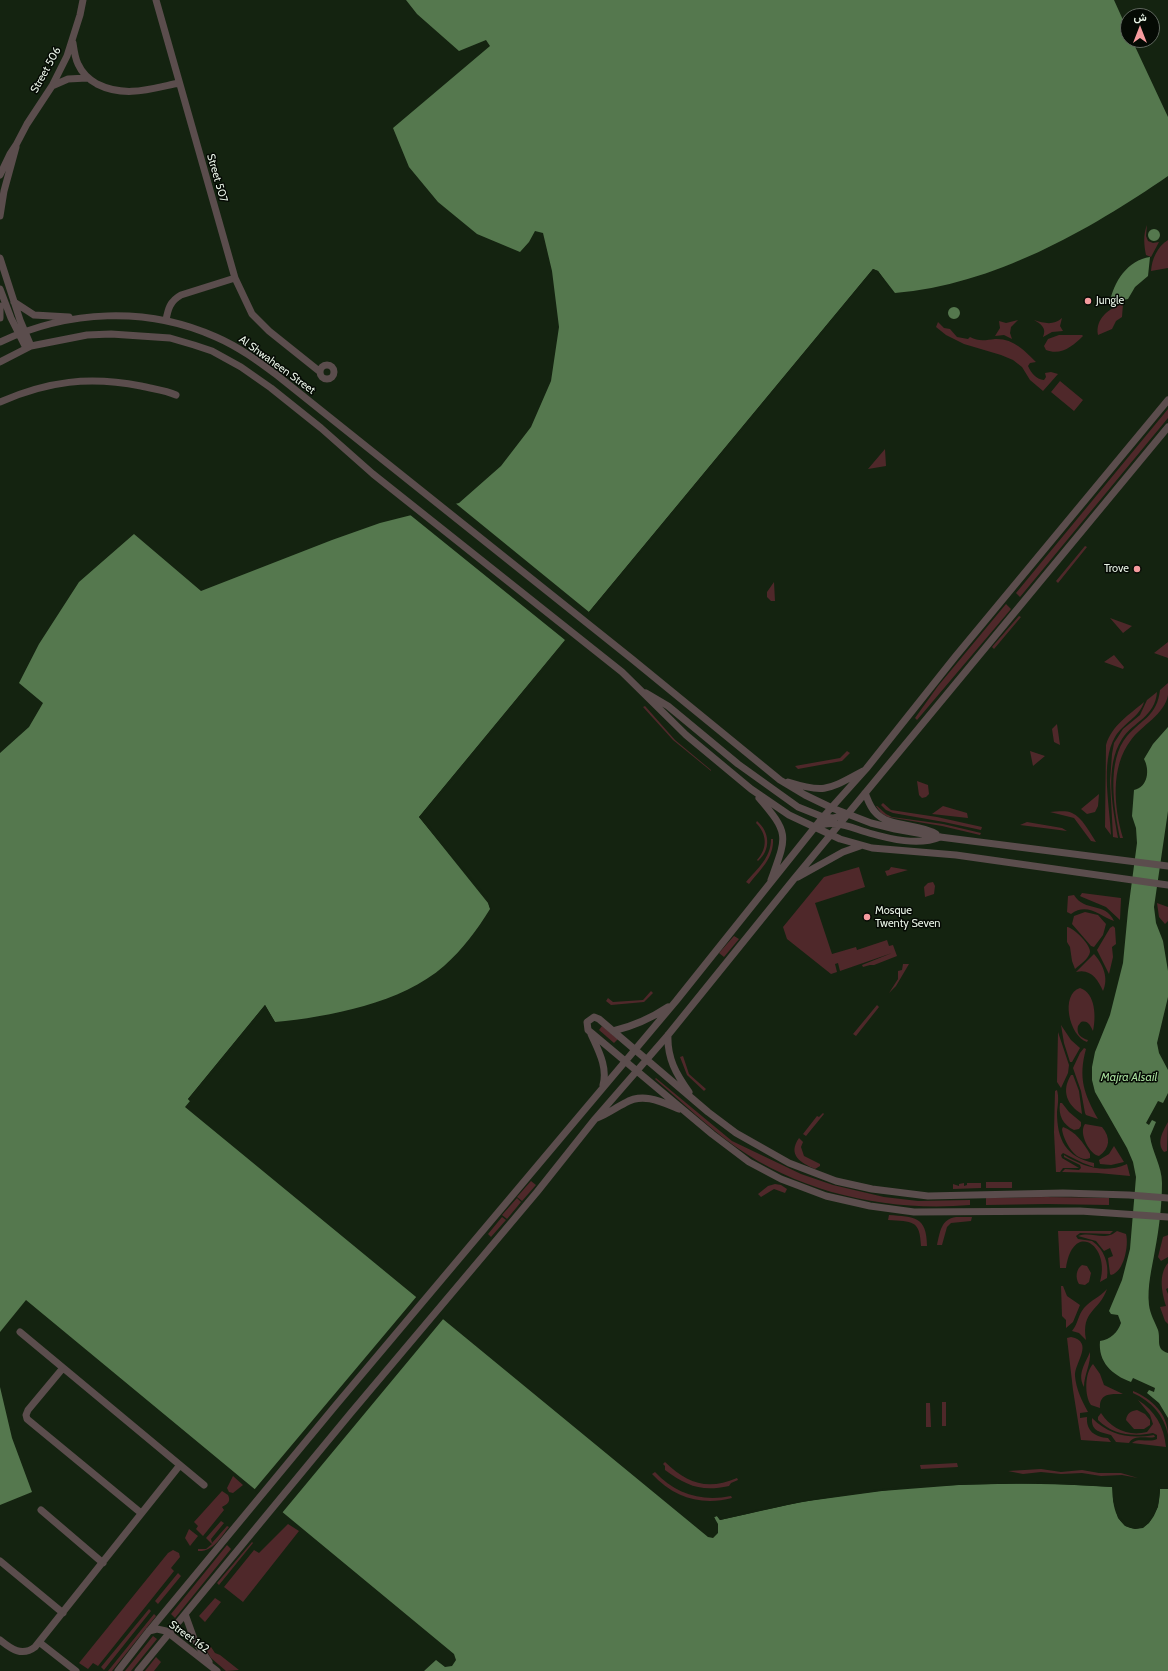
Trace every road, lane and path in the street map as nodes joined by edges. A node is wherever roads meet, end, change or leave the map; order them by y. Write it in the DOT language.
graph roads {
  1 [pos="83,0"];
  2 [pos="156,0"];
  3 [pos="73,43"];
  4 [pos="87,78"];
  5 [pos="179,83"];
  6 [pos="52,86"];
  7 [pos="16,145"];
  8 [pos="0,175"];
  9 [pos="0,216"];
  10 [pos="0,258"];
  11 [pos="235,278"];
  12 [pos="0,289"];
  13 [pos="14,301"];
  14 [pos="0,306"];
  15 [pos="0,318"];
  16 [pos="73,318"];
  17 [pos="166,320"];
  18 [pos="21,333"];
  19 [pos="0,342"];
  20 [pos="29,347"];
  21 [pos="0,362"];
  22 [pos="319,371"];
  23 [pos="176,395"];
  24 [pos="1168,400"];
  25 [pos="0,402"];
  26 [pos="1168,427"];
  27 [pos="641,690"];
  28 [pos="866,769"];
  29 [pos="780,780"];
  30 [pos="751,789"];
  31 [pos="865,793"];
  32 [pos="832,808"];
  33 [pos="848,814"];
  34 [pos="823,817"];
  35 [pos="840,824"];
  36 [pos="815,827"];
  37 [pos="831,835"];
  38 [pos="940,837"];
  39 [pos="863,846"];
  40 [pos="1168,866"];
  41 [pos="794,879"];
  42 [pos="1168,885"];
  43 [pos="768,886"];
  44 [pos="676,1001"];
  45 [pos="613,1030"];
  46 [pos="590,1032"];
  47 [pos="668,1035"];
  48 [pos="635,1049"];
  49 [pos="647,1059"];
  50 [pos="625,1061"];
  51 [pos="637,1071"];
  52 [pos="602,1087"];
  53 [pos="694,1100"];
  54 [pos="688,1113"];
  55 [pos="595,1119"];
  56 [pos="1167,1198"];
  57 [pos="1166,1216"];
  58 [pos="20,1332"];
  59 [pos="63,1368"];
  60 [pos="180,1465"];
  61 [pos="204,1485"];
  62 [pos="41,1510"];
  63 [pos="142,1514"];
  64 [pos="0,1561"];
  65 [pos="103,1563"];
  66 [pos="63,1613"];
  67 [pos="185,1614"];
  68 [pos="149,1631"];
  69 [pos="169,1634"];
  70 [pos="0,1640"];
  71 [pos="39,1642"];
  72 [pos="66,1668"];
  73 [pos="216,1670"];
  74 [pos="76,1671"];
  75 [pos="118,1671"];
  76 [pos="138,1671"];
  1 -- 3 [label="street, Street 506"];
  2 -- 5 [label="street, Street 507"];
  3 -- 4 [label="street"];
  3 -- 6 [label="street, Street 506"];
  4 -- 5 [label="street"];
  4 -- 6 [label="street"];
  5 -- 11 [label="street, Street 507"];
  6 -- 7 [label="street, Street 506"];
  7 -- 8 [label="street, Street 506"];
  7 -- 9 [label="street, Street 506"];
  10 -- 13 [label="street"];
  11 -- 17 [label="street"];
  11 -- 22 [label="street, Street 507"];
  12 -- 18 [label="street"];
  13 -- 16 [label="street"];
  13 -- 18 [label="street"];
  14 -- 15 [label="street"];
  16 -- 17 [label="street, Al Shwaheen Street"];
  16 -- 18 [label="street, Al Shwaheen Street"];
  17 -- 29 [label="street, Al Shwaheen Street"];
  18 -- 19 [label="street, Al Shwaheen Street"];
  18 -- 20 [label="street"];
  20 -- 21 [label="street, Al Shwaheen Street"];
  20 -- 27 [label="street, Al Shwaheen Street"];
  23 -- 25 [label="street"];
  24 -- 28 [label="street"];
  26 -- 31 [label="street"];
  27 -- 30 [label="street"];
  27 -- 34 [label="street"];
  28 -- 29 [label="street"];
  28 -- 32 [label="street"];
  29 -- 32 [label="street"];
  30 -- 36 [label="street"];
  30 -- 43 [label="street"];
  31 -- 33 [label="street"];
  31 -- 38 [label="street"];
  32 -- 33 [label="street"];
  32 -- 34 [label="street"];
  33 -- 34 [label="street"];
  33 -- 35 [label="street"];
  33 -- 38 [label="street"];
  34 -- 36 [label="street"];
  35 -- 36 [label="street"];
  35 -- 37 [label="street"];
  35 -- 38 [label="street"];
  36 -- 37 [label="street"];
  36 -- 43 [label="street"];
  37 -- 39 [label="street"];
  37 -- 41 [label="street"];
  38 -- 40 [label="street"];
  39 -- 41 [label="street"];
  39 -- 42 [label="street"];
  41 -- 47 [label="street"];
  43 -- 44 [label="street"];
  44 -- 45 [label="street"];
  44 -- 48 [label="street"];
  45 -- 46 [label="street"];
  45 -- 48 [label="street"];
  46 -- 50 [label="street"];
  46 -- 52 [label="street"];
  47 -- 49 [label="street"];
  47 -- 53 [label="street"];
  48 -- 49 [label="street"];
  48 -- 50 [label="street"];
  49 -- 51 [label="street"];
  49 -- 53 [label="street"];
  50 -- 51 [label="street"];
  50 -- 52 [label="street"];
  51 -- 54 [label="street"];
  51 -- 55 [label="street"];
  52 -- 68 [label="street"];
  53 -- 56 [label="street"];
  54 -- 55 [label="street"];
  54 -- 57 [label="street"];
  55 -- 67 [label="street"];
  58 -- 59 [label="street"];
  59 -- 60 [label="street"];
  59 -- 63 [label="street"];
  60 -- 61 [label="street"];
  60 -- 63 [label="street"];
  62 -- 65 [label="street"];
  63 -- 65 [label="street"];
  64 -- 66 [label="street"];
  65 -- 66 [label="street"];
  66 -- 71 [label="street"];
  67 -- 69 [label="street"];
  67 -- 73 [label="street, Street 162"];
  68 -- 69 [label="street, Street 162"];
  68 -- 75 [label="street"];
  69 -- 73 [label="street, Street 162"];
  69 -- 76 [label="street"];
  70 -- 71 [label="street"];
  71 -- 72 [label="street"];
  72 -- 74 [label="street"];
}
